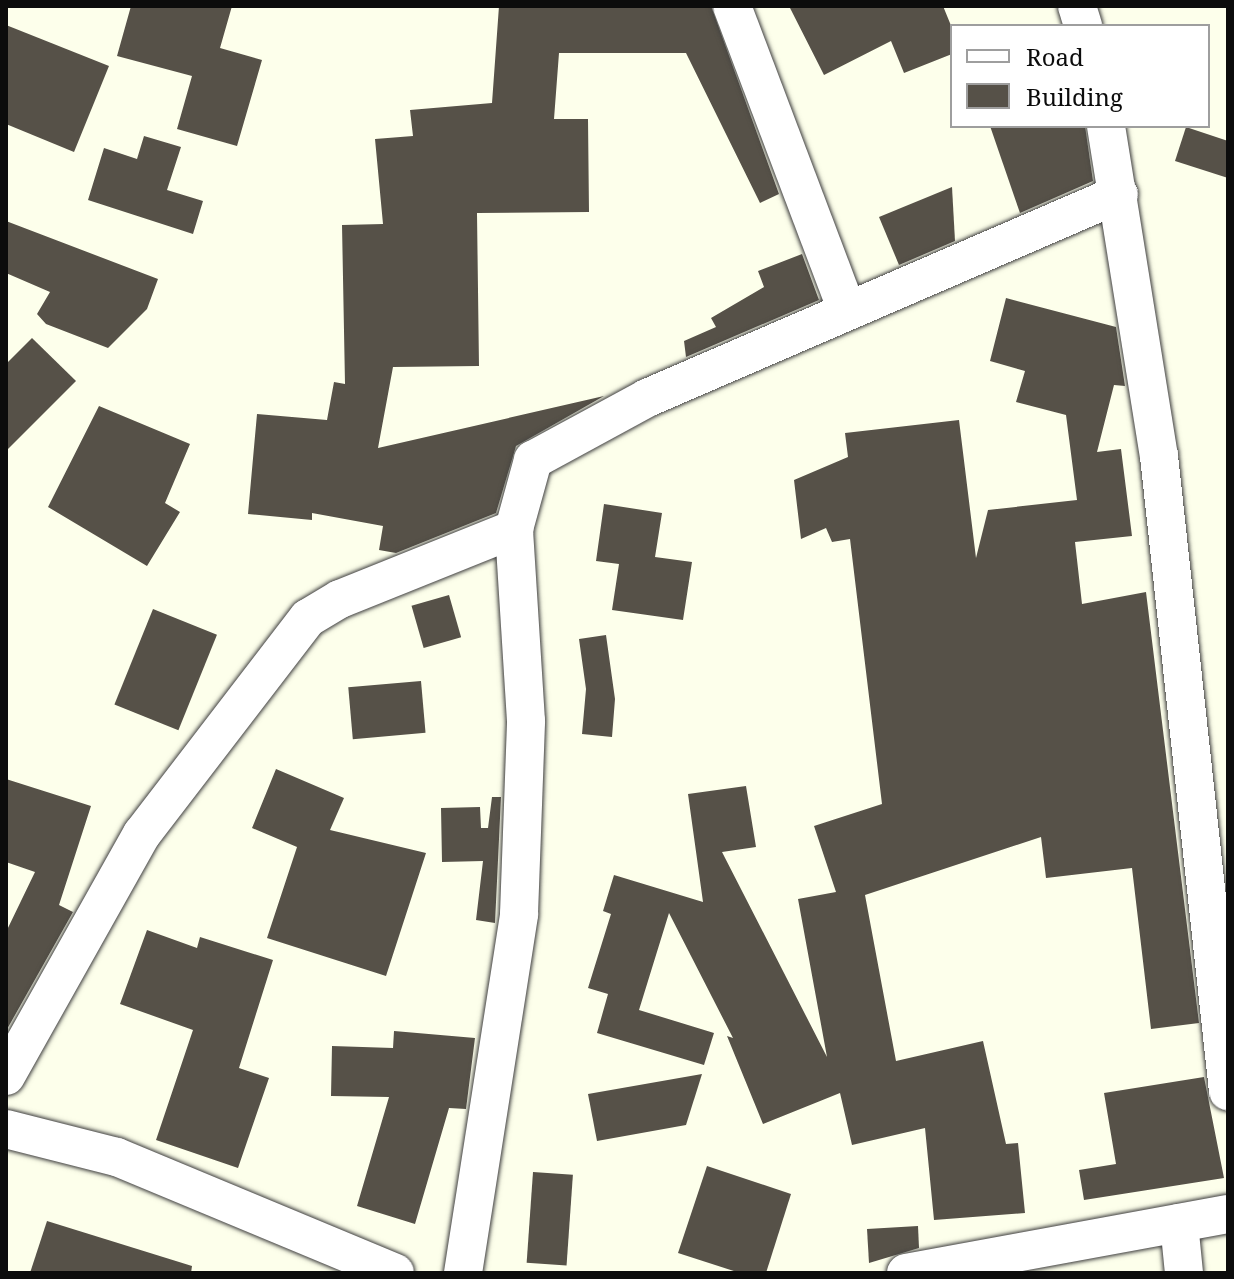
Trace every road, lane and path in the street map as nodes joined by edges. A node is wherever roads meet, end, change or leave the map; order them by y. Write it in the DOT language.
graph roads {
  1 [pos="732,6"];
  2 [pos="1106,128"];
  3 [pos="1119,194"];
  4 [pos="847,311"];
  5 [pos="514,529"];
  6 [pos="6,1076"];
  7 [pos="1228,1091"];
  8 [pos="6,1129"];
  9 [pos="1228,1214"];
  10 [pos="1179,1223"];
  11 [pos="395,1273"];
  12 [pos="463,1273"];
  13 [pos="906,1273"];
  14 [pos="1184,1273"];
  1 -- 4 [label="street"];
  2 -- 3 [label="street"];
  3 -- 4 [label="street"];
  3 -- 7 [label="street"];
  4 -- 5 [label="street"];
  5 -- 6 [label="street"];
  5 -- 12 [label="street"];
  8 -- 11 [label="street"];
  9 -- 10 [label="street"];
  10 -- 13 [label="street"];
  10 -- 14 [label="street"];
}
